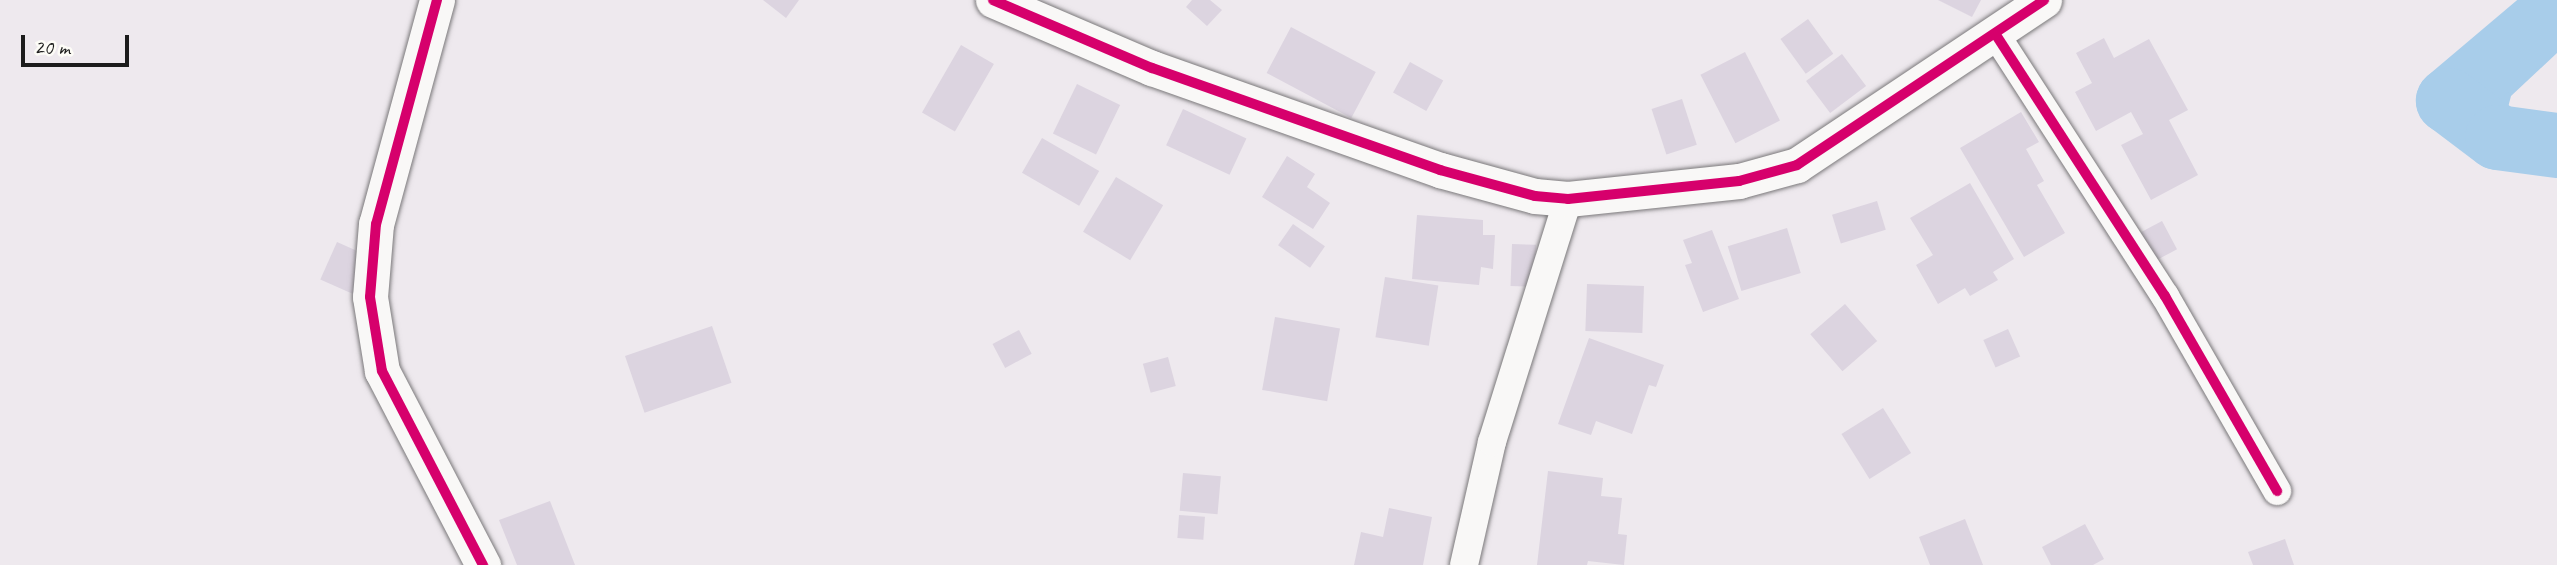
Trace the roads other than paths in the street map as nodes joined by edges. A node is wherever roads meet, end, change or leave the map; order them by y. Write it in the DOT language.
graph roads {
  1 [pos="437,0"];
  2 [pos="993,0"];
  3 [pos="2044,0"];
  4 [pos="1996,35"];
  5 [pos="1568,199"];
  6 [pos="2277,491"];
  7 [pos="483,565"];
  8 [pos="1464,565"];
  1 -- 7 [label="street"];
  2 -- 5 [label="street"];
  3 -- 4 [label="street"];
  4 -- 5 [label="street"];
  4 -- 6 [label="street"];
  5 -- 8 [label="street"];
}
